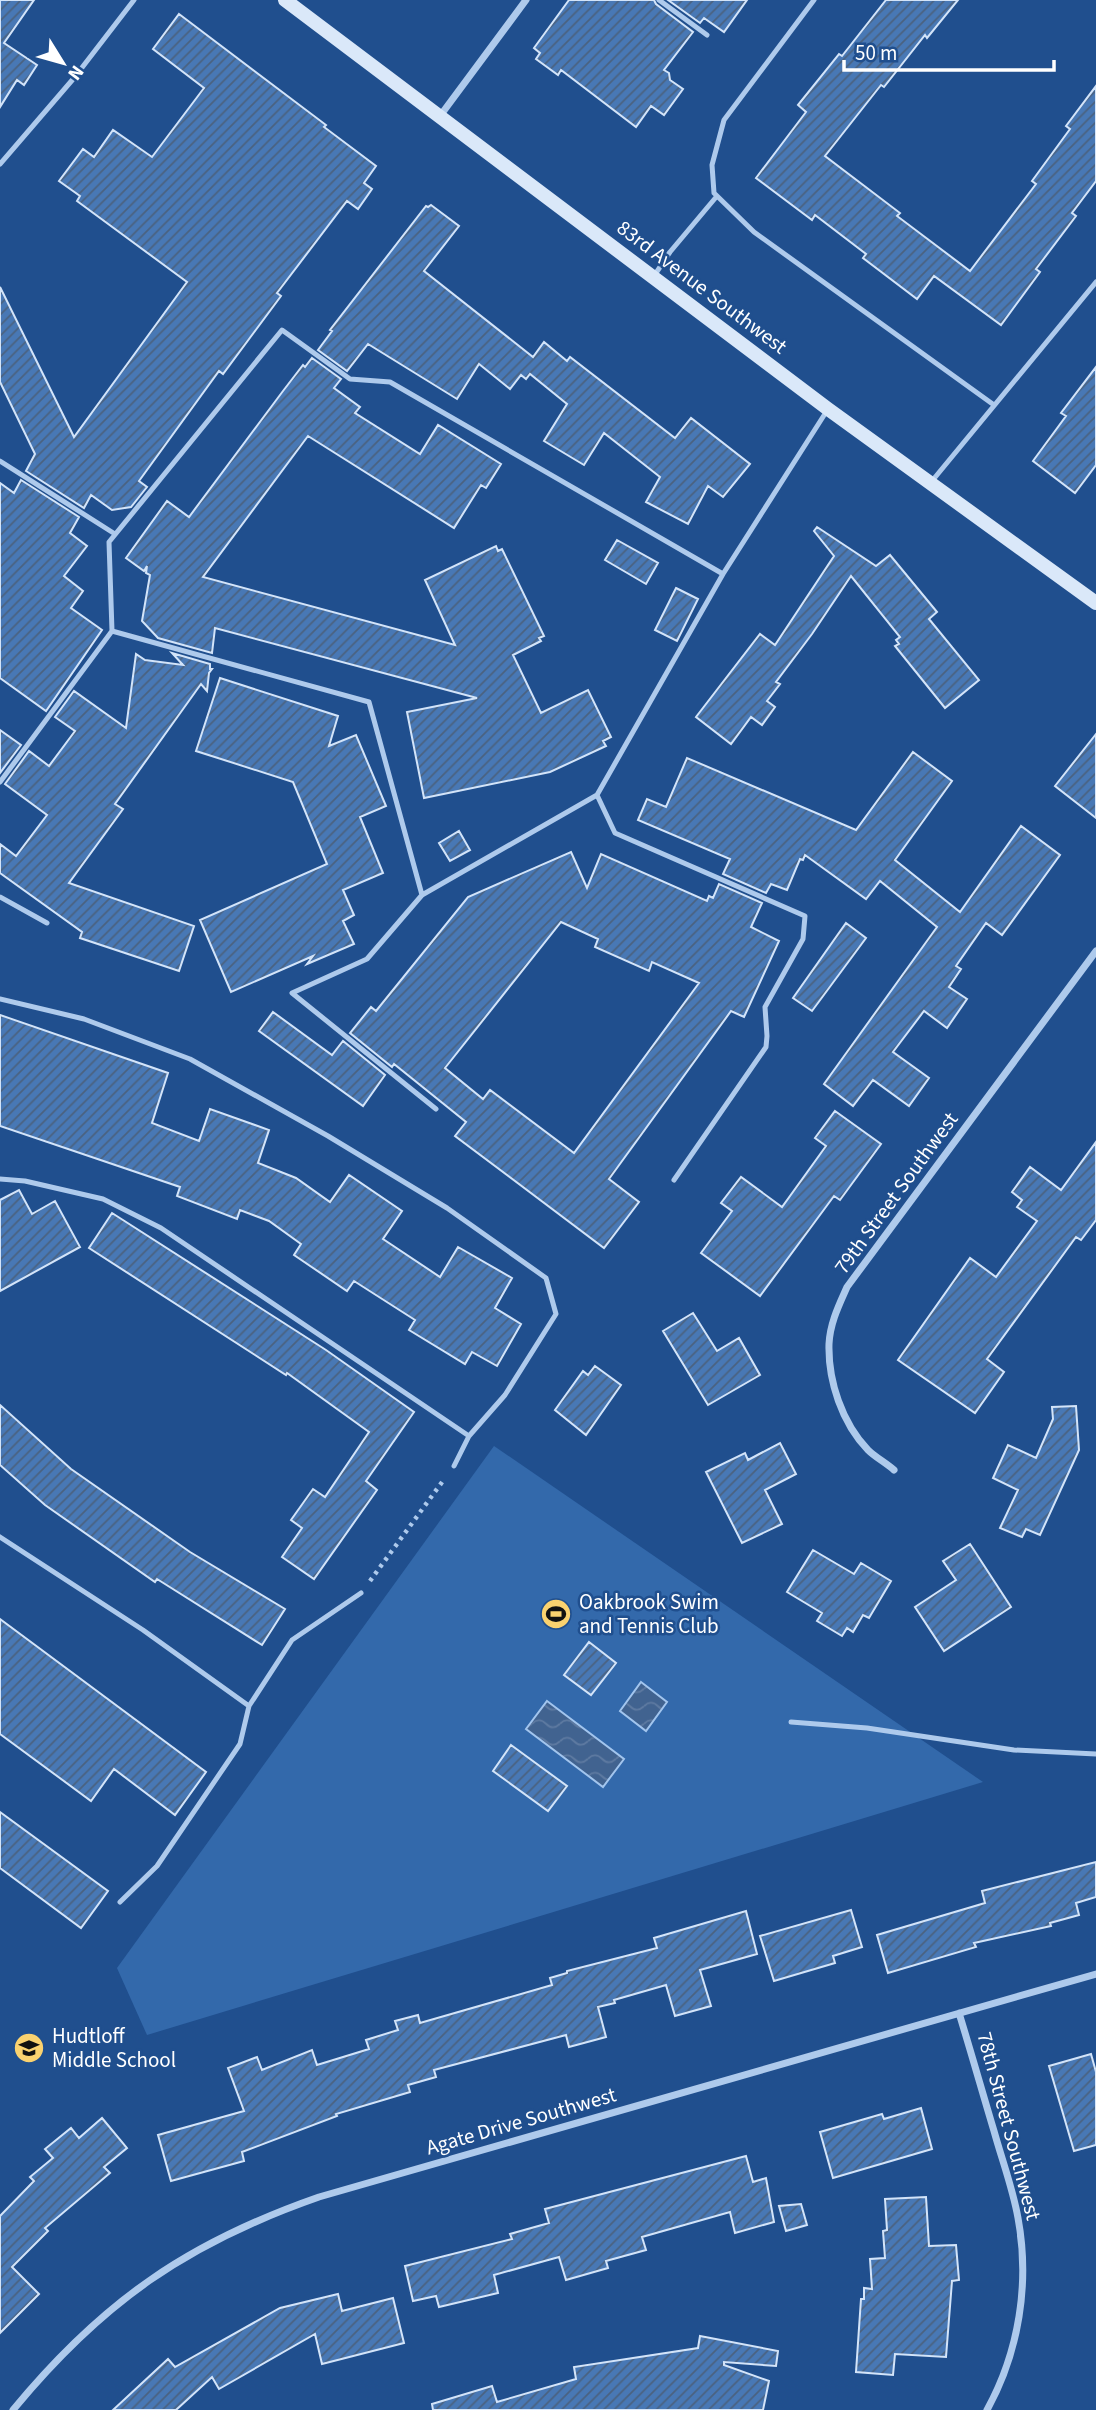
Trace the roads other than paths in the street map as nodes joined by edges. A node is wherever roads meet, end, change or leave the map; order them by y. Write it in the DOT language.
graph roads {
  1 [pos="134,0"];
  2 [pos="285,0"];
  3 [pos="526,0"];
  4 [pos="659,0"];
  5 [pos="814,0"];
  6 [pos="707,35"];
  7 [pos="440,116"];
  8 [pos="0,164"];
  9 [pos="717,196"];
  10 [pos="653,277"];
  11 [pos="1096,282"];
  12 [pos="994,405"];
  13 [pos="828,409"];
  14 [pos="0,461"];
  15 [pos="930,483"];
  16 [pos="115,534"];
  17 [pos="723,574"];
  18 [pos="1096,603"];
  19 [pos="113,631"];
  20 [pos="0,782"];
  21 [pos="597,795"];
  22 [pos="422,895"];
  23 [pos="0,897"];
  24 [pos="47,923"];
  25 [pos="1096,951"];
  26 [pos="0,999"];
  27 [pos="436,1109"];
  28 [pos="0,1179"];
  29 [pos="674,1180"];
  30 [pos="470,1436"];
  31 [pos="454,1466"];
  32 [pos="894,1470"];
  33 [pos="0,1537"];
  34 [pos="361,1593"];
  35 [pos="250,1706"];
  36 [pos="791,1721"];
  37 [pos="1096,1754"];
  38 [pos="120,1902"];
  39 [pos="1096,1974"];
  40 [pos="959,2013"];
  41 [pos="13,2410"];
  42 [pos="987,2410"];
  1 -- 8 [label="lane"];
  2 -- 7 [label="street, 83rd Avenue Southwest"];
  3 -- 7 [label="street"];
  4 -- 6 [label="lane"];
  5 -- 9 [label="lane"];
  7 -- 10 [label="street, 83rd Avenue Southwest"];
  9 -- 10 [label="lane"];
  9 -- 12 [label="lane"];
  10 -- 13 [label="street, 83rd Avenue Southwest"];
  11 -- 12 [label="lane"];
  12 -- 15 [label="lane"];
  13 -- 15 [label="street, 83rd Avenue Southwest"];
  13 -- 17 [label="lane"];
  14 -- 16 [label="lane"];
  15 -- 18 [label="street, 83rd Avenue Southwest"];
  16 -- 17 [label="lane"];
  16 -- 19 [label="lane"];
  17 -- 21 [label="lane"];
  19 -- 20 [label="lane"];
  19 -- 22 [label="lane"];
  21 -- 22 [label="lane"];
  21 -- 29 [label="lane"];
  22 -- 27 [label="lane"];
  23 -- 24 [label="lane"];
  25 -- 32 [label="street, 79th Street Southwest"];
  26 -- 30 [label="lane"];
  28 -- 30 [label="lane"];
  30 -- 31 [label="lane"];
  33 -- 35 [label="lane"];
  34 -- 35 [label="lane"];
  35 -- 38 [label="lane"];
  36 -- 37 [label="lane"];
  39 -- 40 [label="street, Agate Drive Southwest"];
  40 -- 41 [label="street, Agate Drive Southwest"];
  40 -- 42 [label="street, 78th Street Southwest"];
}
